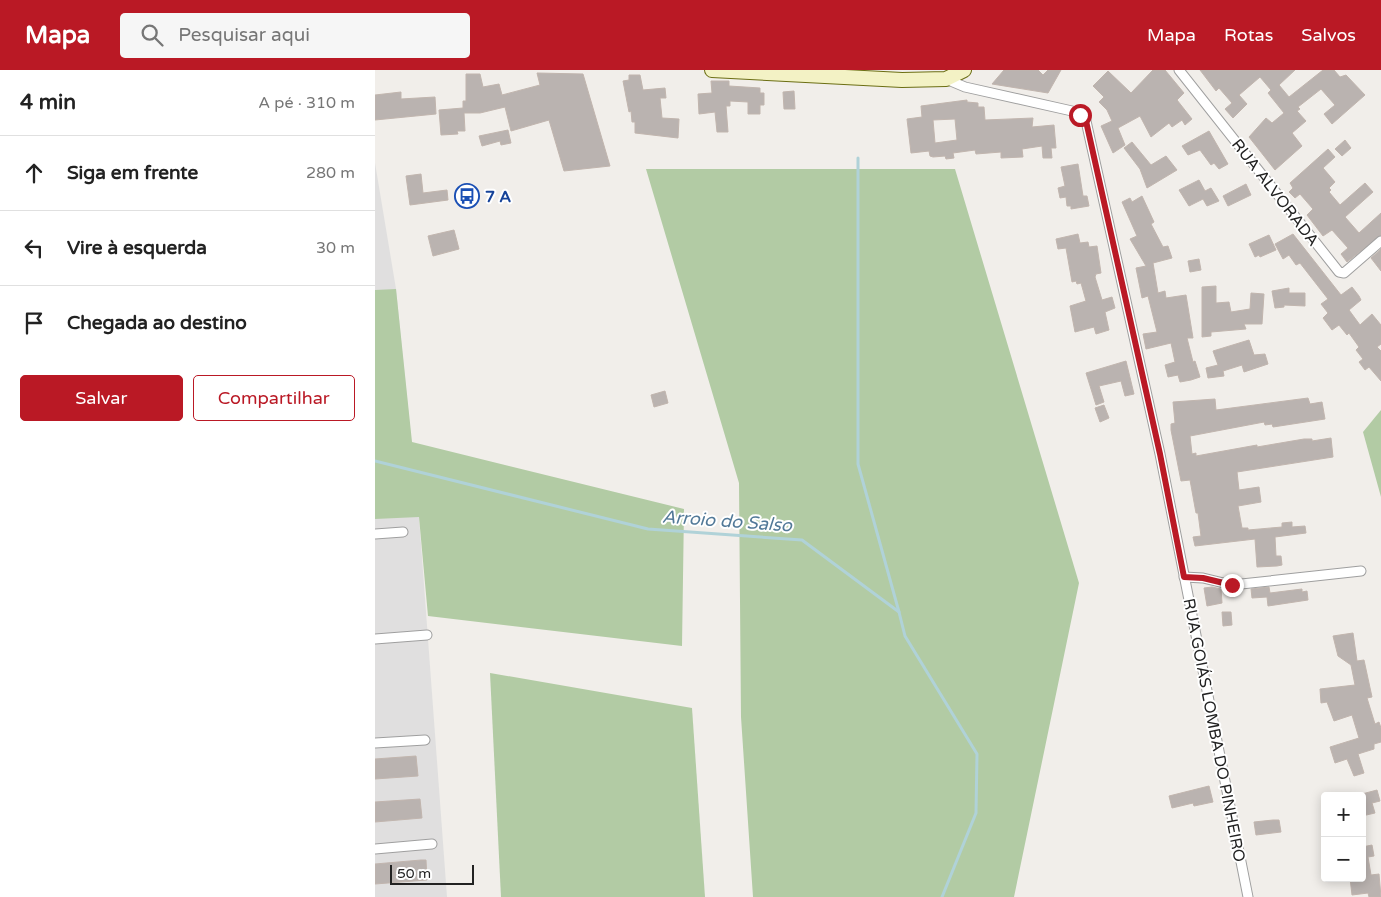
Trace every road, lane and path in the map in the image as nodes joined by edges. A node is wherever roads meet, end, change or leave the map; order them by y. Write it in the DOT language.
graph roads {
  1 [pos="712,70"];
  2 [pos="964,70"];
  3 [pos="1179,70"];
  4 [pos="946,79"];
  5 [pos="1381,241"];
  6 [pos="403,532"];
  7 [pos="375,534"];
  8 [pos="1361,571"];
  9 [pos="1184,577"];
  10 [pos="427,635"];
  11 [pos="375,639"];
  12 [pos="425,740"];
  13 [pos="375,743"];
  14 [pos="432,844"];
  15 [pos="375,849"];
  16 [pos="1248,897"];
  1 -- 4 [label="main road"];
  2 -- 4 [label="main road"];
  3 -- 5 [label="street, RUA ALVORADA"];
  4 -- 9 [label="street, RUA GOIÁS LOMBA DO PINHEIRO"];
  6 -- 7 [label="street"];
  8 -- 9 [label="street"];
  9 -- 16 [label="street, RUA GOIÁS LOMBA DO PINHEIRO"];
  10 -- 11 [label="street"];
  12 -- 13 [label="street"];
  14 -- 15 [label="street"];
}
